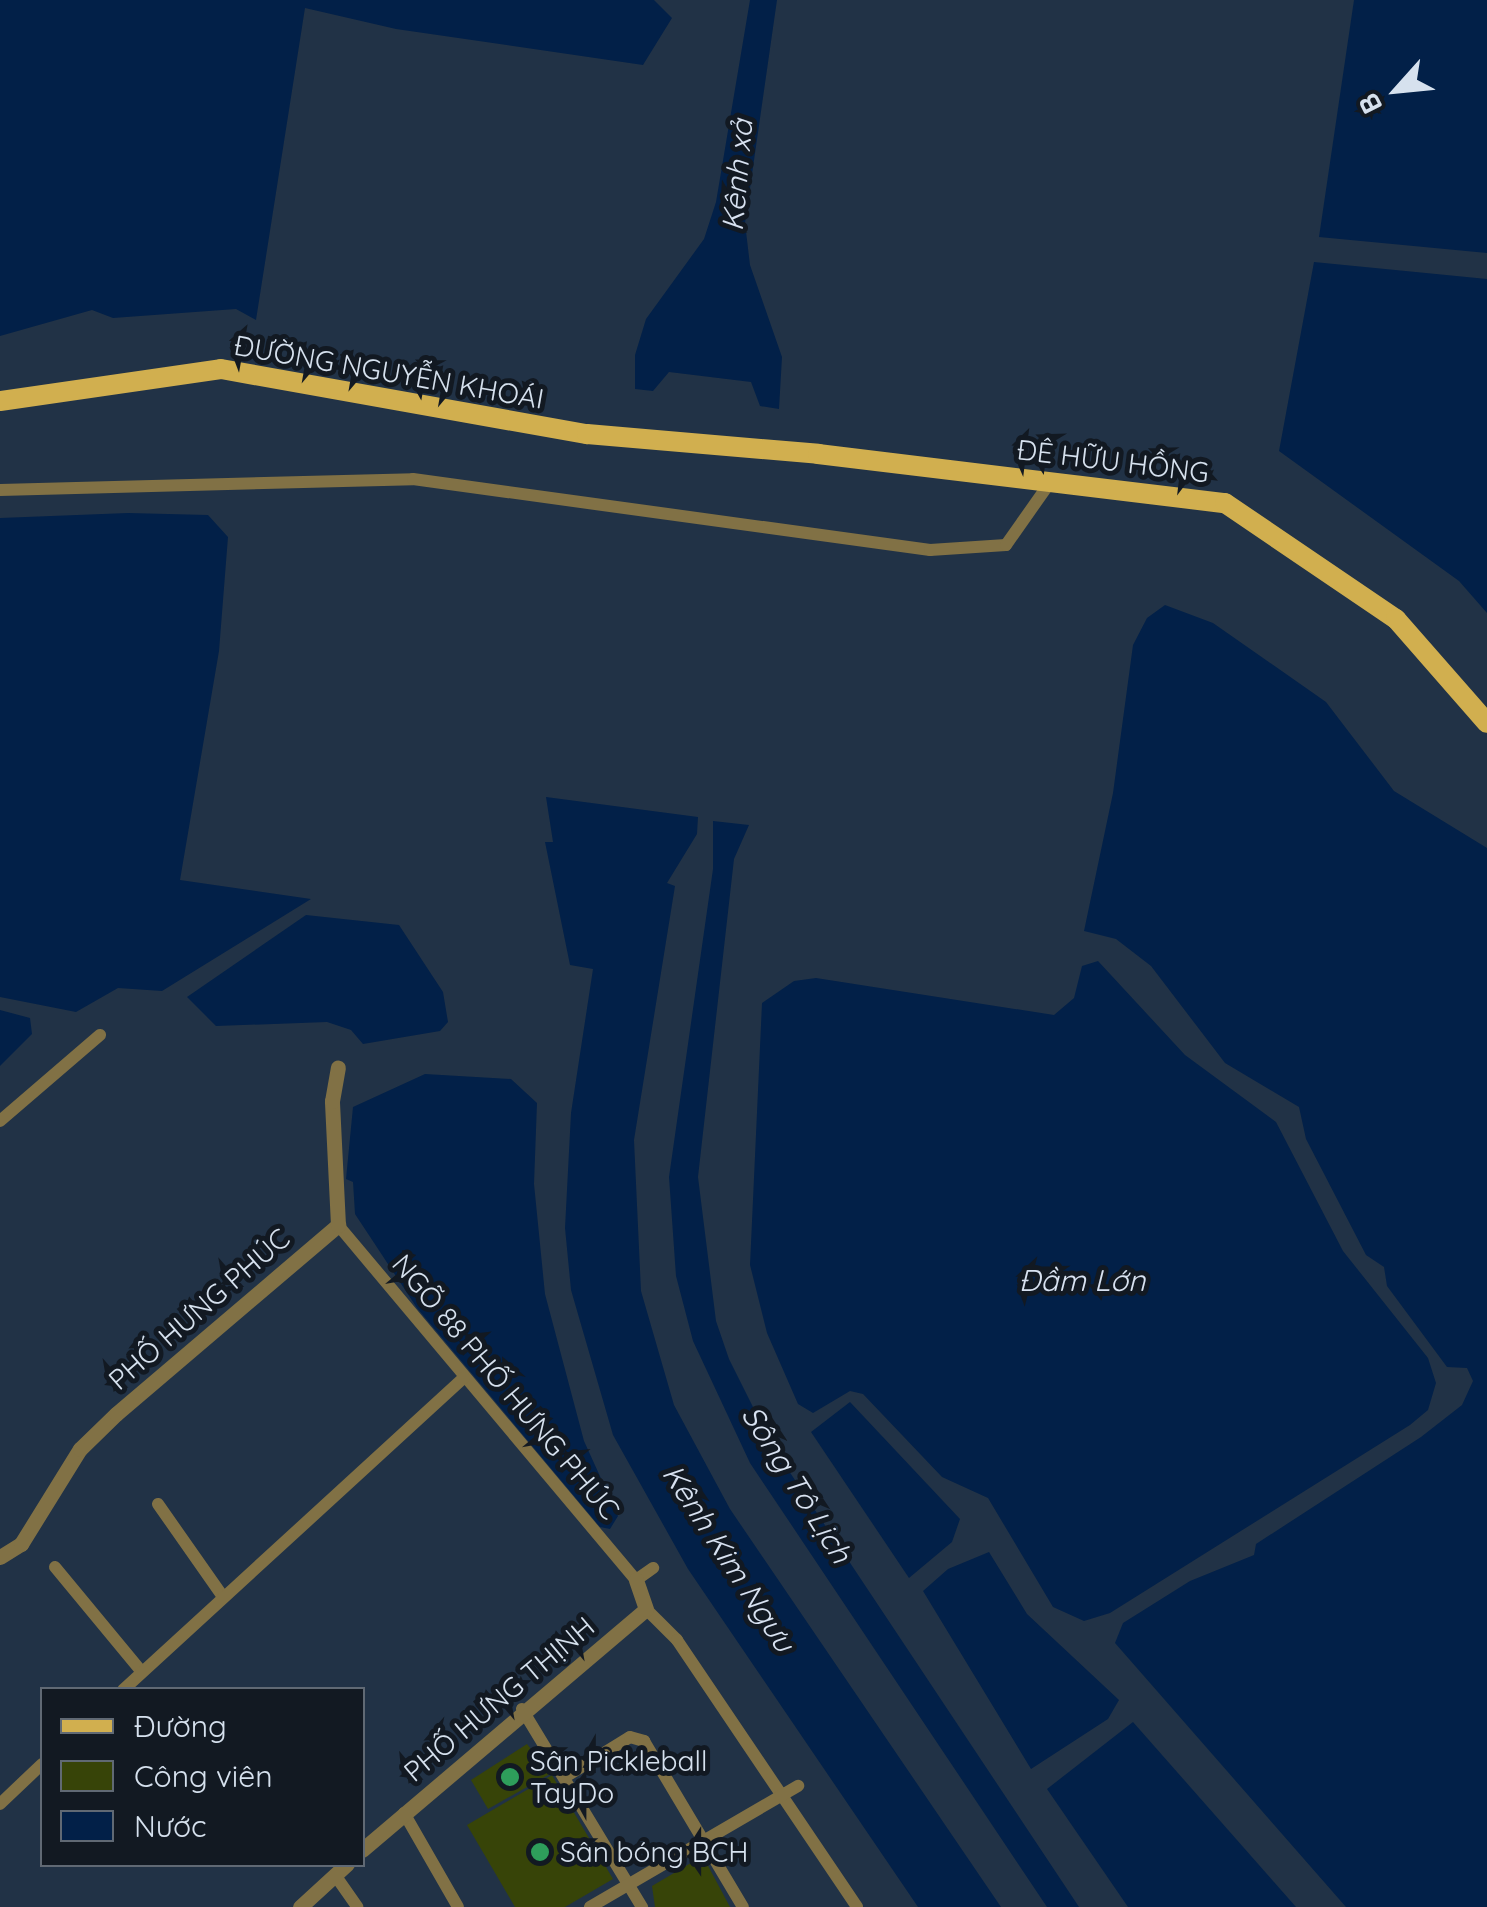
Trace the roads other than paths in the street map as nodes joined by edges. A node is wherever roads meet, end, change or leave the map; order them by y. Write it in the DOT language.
graph roads {
  1 [pos="0,401"];
  2 [pos="710,445"];
  3 [pos="1051,482"];
  4 [pos="0,490"];
  5 [pos="1487,723"];
  6 [pos="100,1035"];
  7 [pos="338,1068"];
  8 [pos="0,1121"];
  9 [pos="338,1226"];
  10 [pos="464,1378"];
  11 [pos="158,1504"];
  12 [pos="1,1555"];
  13 [pos="56,1567"];
  14 [pos="653,1568"];
  15 [pos="636,1580"];
  16 [pos="222,1597"];
  17 [pos="646,1609"];
  18 [pos="142,1672"];
  19 [pos="126,1687"];
  20 [pos="522,1710"];
  21 [pos="40,1766"];
  22 [pos="564,1777"];
  23 [pos="798,1786"];
  24 [pos="782,1798"];
  25 [pos="0,1804"];
  26 [pos="404,1813"];
  27 [pos="709,1842"];
  28 [pos="365,1847"];
  29 [pos="341,1870"];
  30 [pos="630,1885"];
  31 [pos="300,1907"];
  32 [pos="357,1907"];
  33 [pos="458,1907"];
  34 [pos="590,1907"];
  35 [pos="642,1907"];
  36 [pos="743,1907"];
  37 [pos="857,1907"];
  1 -- 2 [label="main road, ĐƯỜNG NGUYỄN KHOÁI"];
  2 -- 3 [label="main road, ĐÊ HỮU HỒNG"];
  3 -- 4 [label="street"];
  3 -- 5 [label="main road, ĐÊ HỮU HỒNG"];
  6 -- 8 [label="street"];
  7 -- 9 [label="street"];
  9 -- 10 [label="street, NGÕ 88 PHỐ HƯNG PHÚC"];
  9 -- 12 [label="street, PHỐ HƯNG PHÚC"];
  10 -- 15 [label="street, NGÕ 88 PHỐ HƯNG PHÚC"];
  10 -- 16 [label="street"];
  11 -- 16 [label="street"];
  13 -- 18 [label="street"];
  14 -- 15 [label="street"];
  15 -- 17 [label="street"];
  16 -- 18 [label="street"];
  17 -- 20 [label="street, PHỐ HƯNG THỊNH"];
  17 -- 24 [label="street"];
  18 -- 19 [label="street"];
  20 -- 22 [label="street"];
  20 -- 26 [label="street, PHỐ HƯNG THỊNH"];
  21 -- 25 [label="street"];
  22 -- 27 [label="street"];
  22 -- 30 [label="street"];
  23 -- 24 [label="street"];
  24 -- 27 [label="street"];
  24 -- 37 [label="street"];
  26 -- 28 [label="street, PHỐ HƯNG THỊNH"];
  26 -- 33 [label="street"];
  27 -- 30 [label="street"];
  27 -- 36 [label="street"];
  29 -- 31 [label="street"];
  29 -- 32 [label="street"];
  30 -- 34 [label="street"];
  30 -- 35 [label="street"];
}
